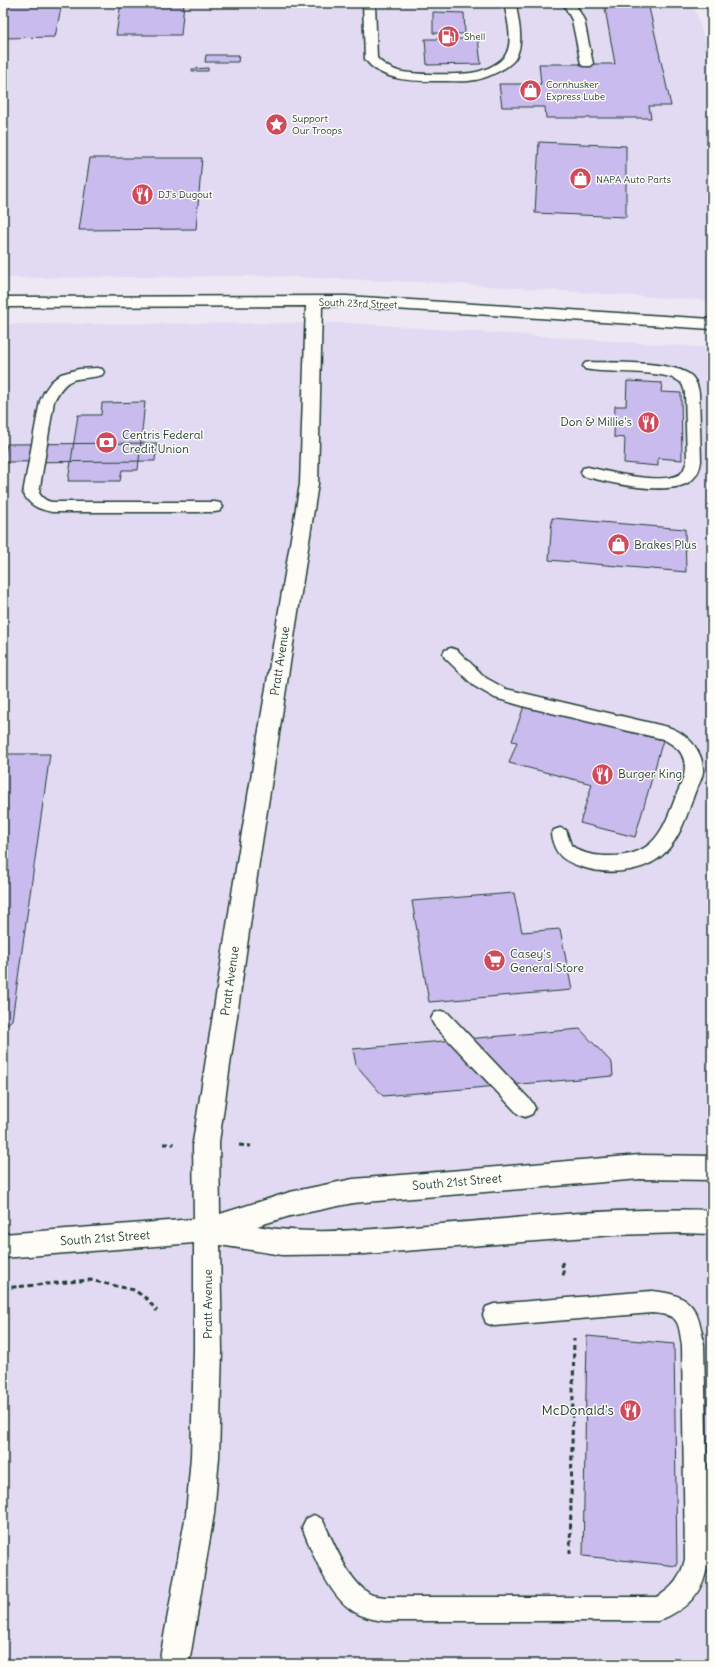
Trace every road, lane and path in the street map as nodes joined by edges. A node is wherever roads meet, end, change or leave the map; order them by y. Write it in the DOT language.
graph roads {
  1 [pos="369,3"];
  2 [pos="510,3"];
  3 [pos="569,3"];
  4 [pos="586,64"];
  5 [pos="314,301"];
  6 [pos="3,302"];
  7 [pos="712,324"];
  8 [pos="590,366"];
  9 [pos="97,372"];
  10 [pos="588,472"];
  11 [pos="214,507"];
  12 [pos="451,654"];
  13 [pos="560,836"];
  14 [pos="441,1019"];
  15 [pos="526,1108"];
  16 [pos="712,1168"];
  17 [pos="712,1222"];
  18 [pos="207,1230"];
  19 [pos="3,1246"];
  20 [pos="562,1262"];
  21 [pos="3,1288"];
  22 [pos="569,1309"];
  23 [pos="157,1311"];
  24 [pos="494,1315"];
  25 [pos="314,1526"];
  26 [pos="570,1554"];
  27 [pos="174,1664"];
  1 -- 2 [label="lane"];
  3 -- 4 [label="lane"];
  5 -- 6 [label="street, South 23rd Street"];
  5 -- 7 [label="street, South 23rd Street"];
  5 -- 18 [label="street, Pratt Avenue"];
  8 -- 10 [label="lane"];
  9 -- 11 [label="lane"];
  12 -- 13 [label="lane"];
  14 -- 15 [label="lane"];
  16 -- 18 [label="street, South 21st Street"];
  17 -- 18 [label="street, South 21st Street"];
  18 -- 19 [label="street, South 21st Street"];
  18 -- 27 [label="street, Pratt Avenue"];
  20 -- 22 [label="path"];
  21 -- 23 [label="path"];
  22 -- 24 [label="lane"];
  22 -- 25 [label="lane"];
  22 -- 26 [label="path"];
}
